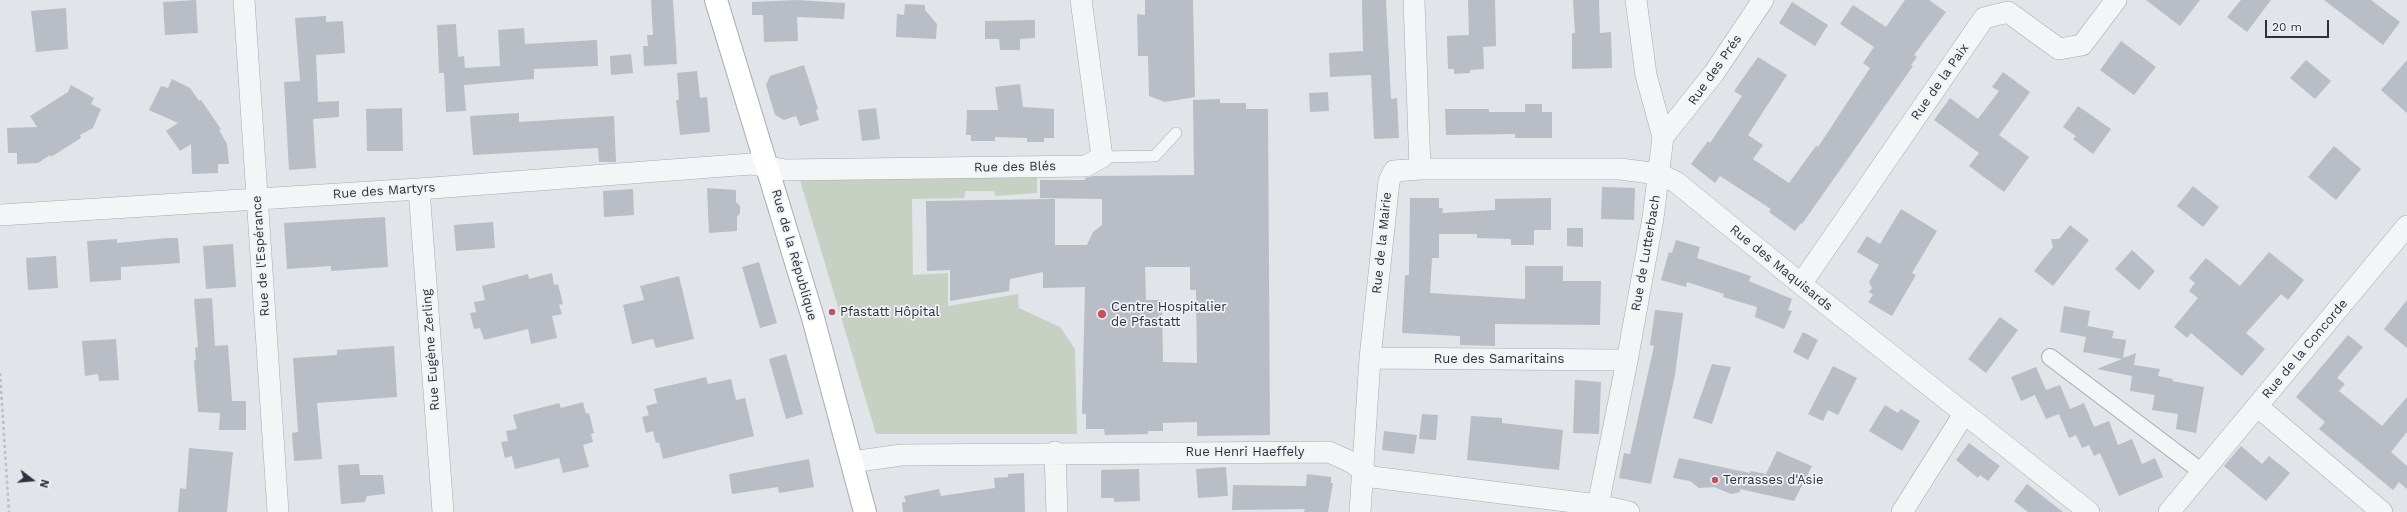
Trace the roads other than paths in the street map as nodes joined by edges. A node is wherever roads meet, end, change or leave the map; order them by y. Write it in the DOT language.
graph roads {
  1 [pos="244,0"];
  2 [pos="716,0"];
  3 [pos="1082,0"];
  4 [pos="1414,0"];
  5 [pos="1636,0"];
  6 [pos="1763,0"];
  7 [pos="2116,0"];
  8 [pos="1176,133"];
  9 [pos="1663,137"];
  10 [pos="1102,157"];
  11 [pos="768,168"];
  12 [pos="1420,169"];
  13 [pos="1659,174"];
  14 [pos="419,189"];
  15 [pos="258,199"];
  16 [pos="0,215"];
  17 [pos="2407,226"];
  18 [pos="1801,284"];
  19 [pos="2050,357"];
  20 [pos="1370,358"];
  21 [pos="1627,361"];
  22 [pos="2258,406"];
  23 [pos="1964,414"];
  24 [pos="1055,452"];
  25 [pos="852,462"];
  26 [pos="1362,470"];
  27 [pos="2202,472"];
  28 [pos="1598,505"];
  29 [pos="278,512"];
  30 [pos="443,512"];
  31 [pos="865,512"];
  32 [pos="1057,512"];
  33 [pos="1360,512"];
  34 [pos="1629,512"];
  35 [pos="1902,512"];
  36 [pos="2089,512"];
  37 [pos="2169,512"];
  38 [pos="2382,512"];
  1 -- 15 [label="street, Rue de l'Espérance"];
  2 -- 11 [label="main road, Rue de la République"];
  3 -- 10 [label="street"];
  4 -- 12 [label="street"];
  5 -- 9 [label="street, Rue de Lutterbach"];
  6 -- 9 [label="street, Rue des Prés"];
  7 -- 18 [label="street, Rue de la Paix"];
  8 -- 10 [label="lane"];
  9 -- 13 [label="street, Rue de Lutterbach"];
  10 -- 11 [label="street, Rue des Blés"];
  11 -- 14 [label="street, Rue des Martyrs"];
  11 -- 25 [label="main road, Rue de la République"];
  12 -- 13 [label="street, Rue des Maquisards"];
  12 -- 20 [label="street, Rue de la Mairie"];
  13 -- 18 [label="street, Rue des Maquisards"];
  13 -- 21 [label="street, Rue de Lutterbach"];
  14 -- 15 [label="street, Rue des Martyrs"];
  14 -- 30 [label="street, Rue Eugène Zerling"];
  15 -- 16 [label="street, Rue des Martyrs"];
  15 -- 29 [label="street, Rue de l'Espérance"];
  17 -- 22 [label="street, Rue de la Concorde"];
  18 -- 23 [label="street, Rue des Maquisards"];
  19 -- 27 [label="street"];
  20 -- 21 [label="street, Rue des Samaritains"];
  20 -- 26 [label="street, Rue de la Mairie"];
  21 -- 28 [label="street, Rue de Lutterbach"];
  22 -- 27 [label="street, Rue de la Concorde"];
  22 -- 38 [label="street"];
  23 -- 35 [label="street"];
  23 -- 36 [label="street, Rue des Maquisards"];
  24 -- 25 [label="street, Rue Henri Haeffely"];
  24 -- 26 [label="street, Rue Henri Haeffely"];
  24 -- 32 [label="street"];
  25 -- 31 [label="main road, Rue de la République"];
  26 -- 28 [label="street, Rue Henri Haeffely"];
  26 -- 33 [label="street, Rue de la Mairie"];
  27 -- 37 [label="street, Rue de la Concorde"];
  28 -- 34 [label="street, Rue Henri Haeffely"];
}
